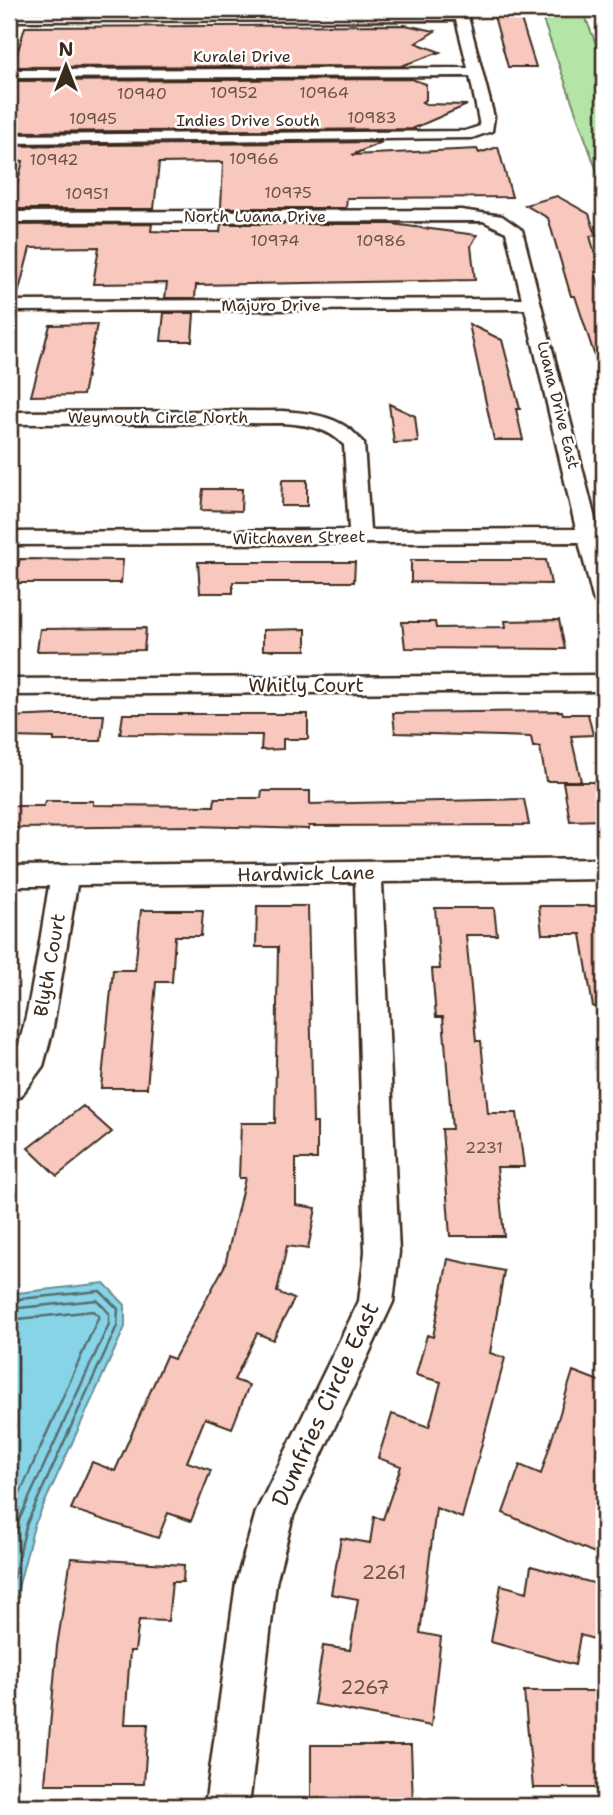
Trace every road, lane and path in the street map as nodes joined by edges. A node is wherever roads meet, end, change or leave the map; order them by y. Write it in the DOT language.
graph roads {
  1 [pos="461,12"];
  2 [pos="9,17"];
  3 [pos="476,72"];
  4 [pos="9,74"];
  5 [pos="9,139"];
  6 [pos="9,217"];
  7 [pos="500,220"];
  8 [pos="533,304"];
  9 [pos="9,306"];
  10 [pos="9,418"];
  11 [pos="589,535"];
  12 [pos="360,536"];
  13 [pos="9,539"];
  14 [pos="604,598"];
  15 [pos="604,683"];
  16 [pos="9,687"];
  17 [pos="604,869"];
  18 [pos="368,872"];
  19 [pos="9,876"];
  20 [pos="65,876"];
  21 [pos="9,1088"];
  22 [pos="227,1806"];
  1 -- 2 [label="street"];
  1 -- 3 [label="street"];
  3 -- 4 [label="street, Kuralei Drive"];
  3 -- 5 [label="street, Indies Drive South"];
  6 -- 7 [label="street, North Luana Drive"];
  7 -- 8 [label="street, Luana Drive East"];
  8 -- 9 [label="street, Majuro Drive"];
  8 -- 11 [label="street, Luana Drive East"];
  10 -- 12 [label="street, Weymouth Circle North"];
  11 -- 12 [label="street, Witchaven Street"];
  11 -- 14 [label="street, Luana Drive East"];
  12 -- 13 [label="street, Witchaven Street"];
  15 -- 16 [label="street, Whitly Court"];
  17 -- 18 [label="street, Hardwick Lane"];
  18 -- 20 [label="street, Hardwick Lane"];
  18 -- 22 [label="street, Dumfries Circle East"];
  19 -- 20 [label="street, Hardwick Lane"];
  20 -- 21 [label="street, Blyth Court"];
}
